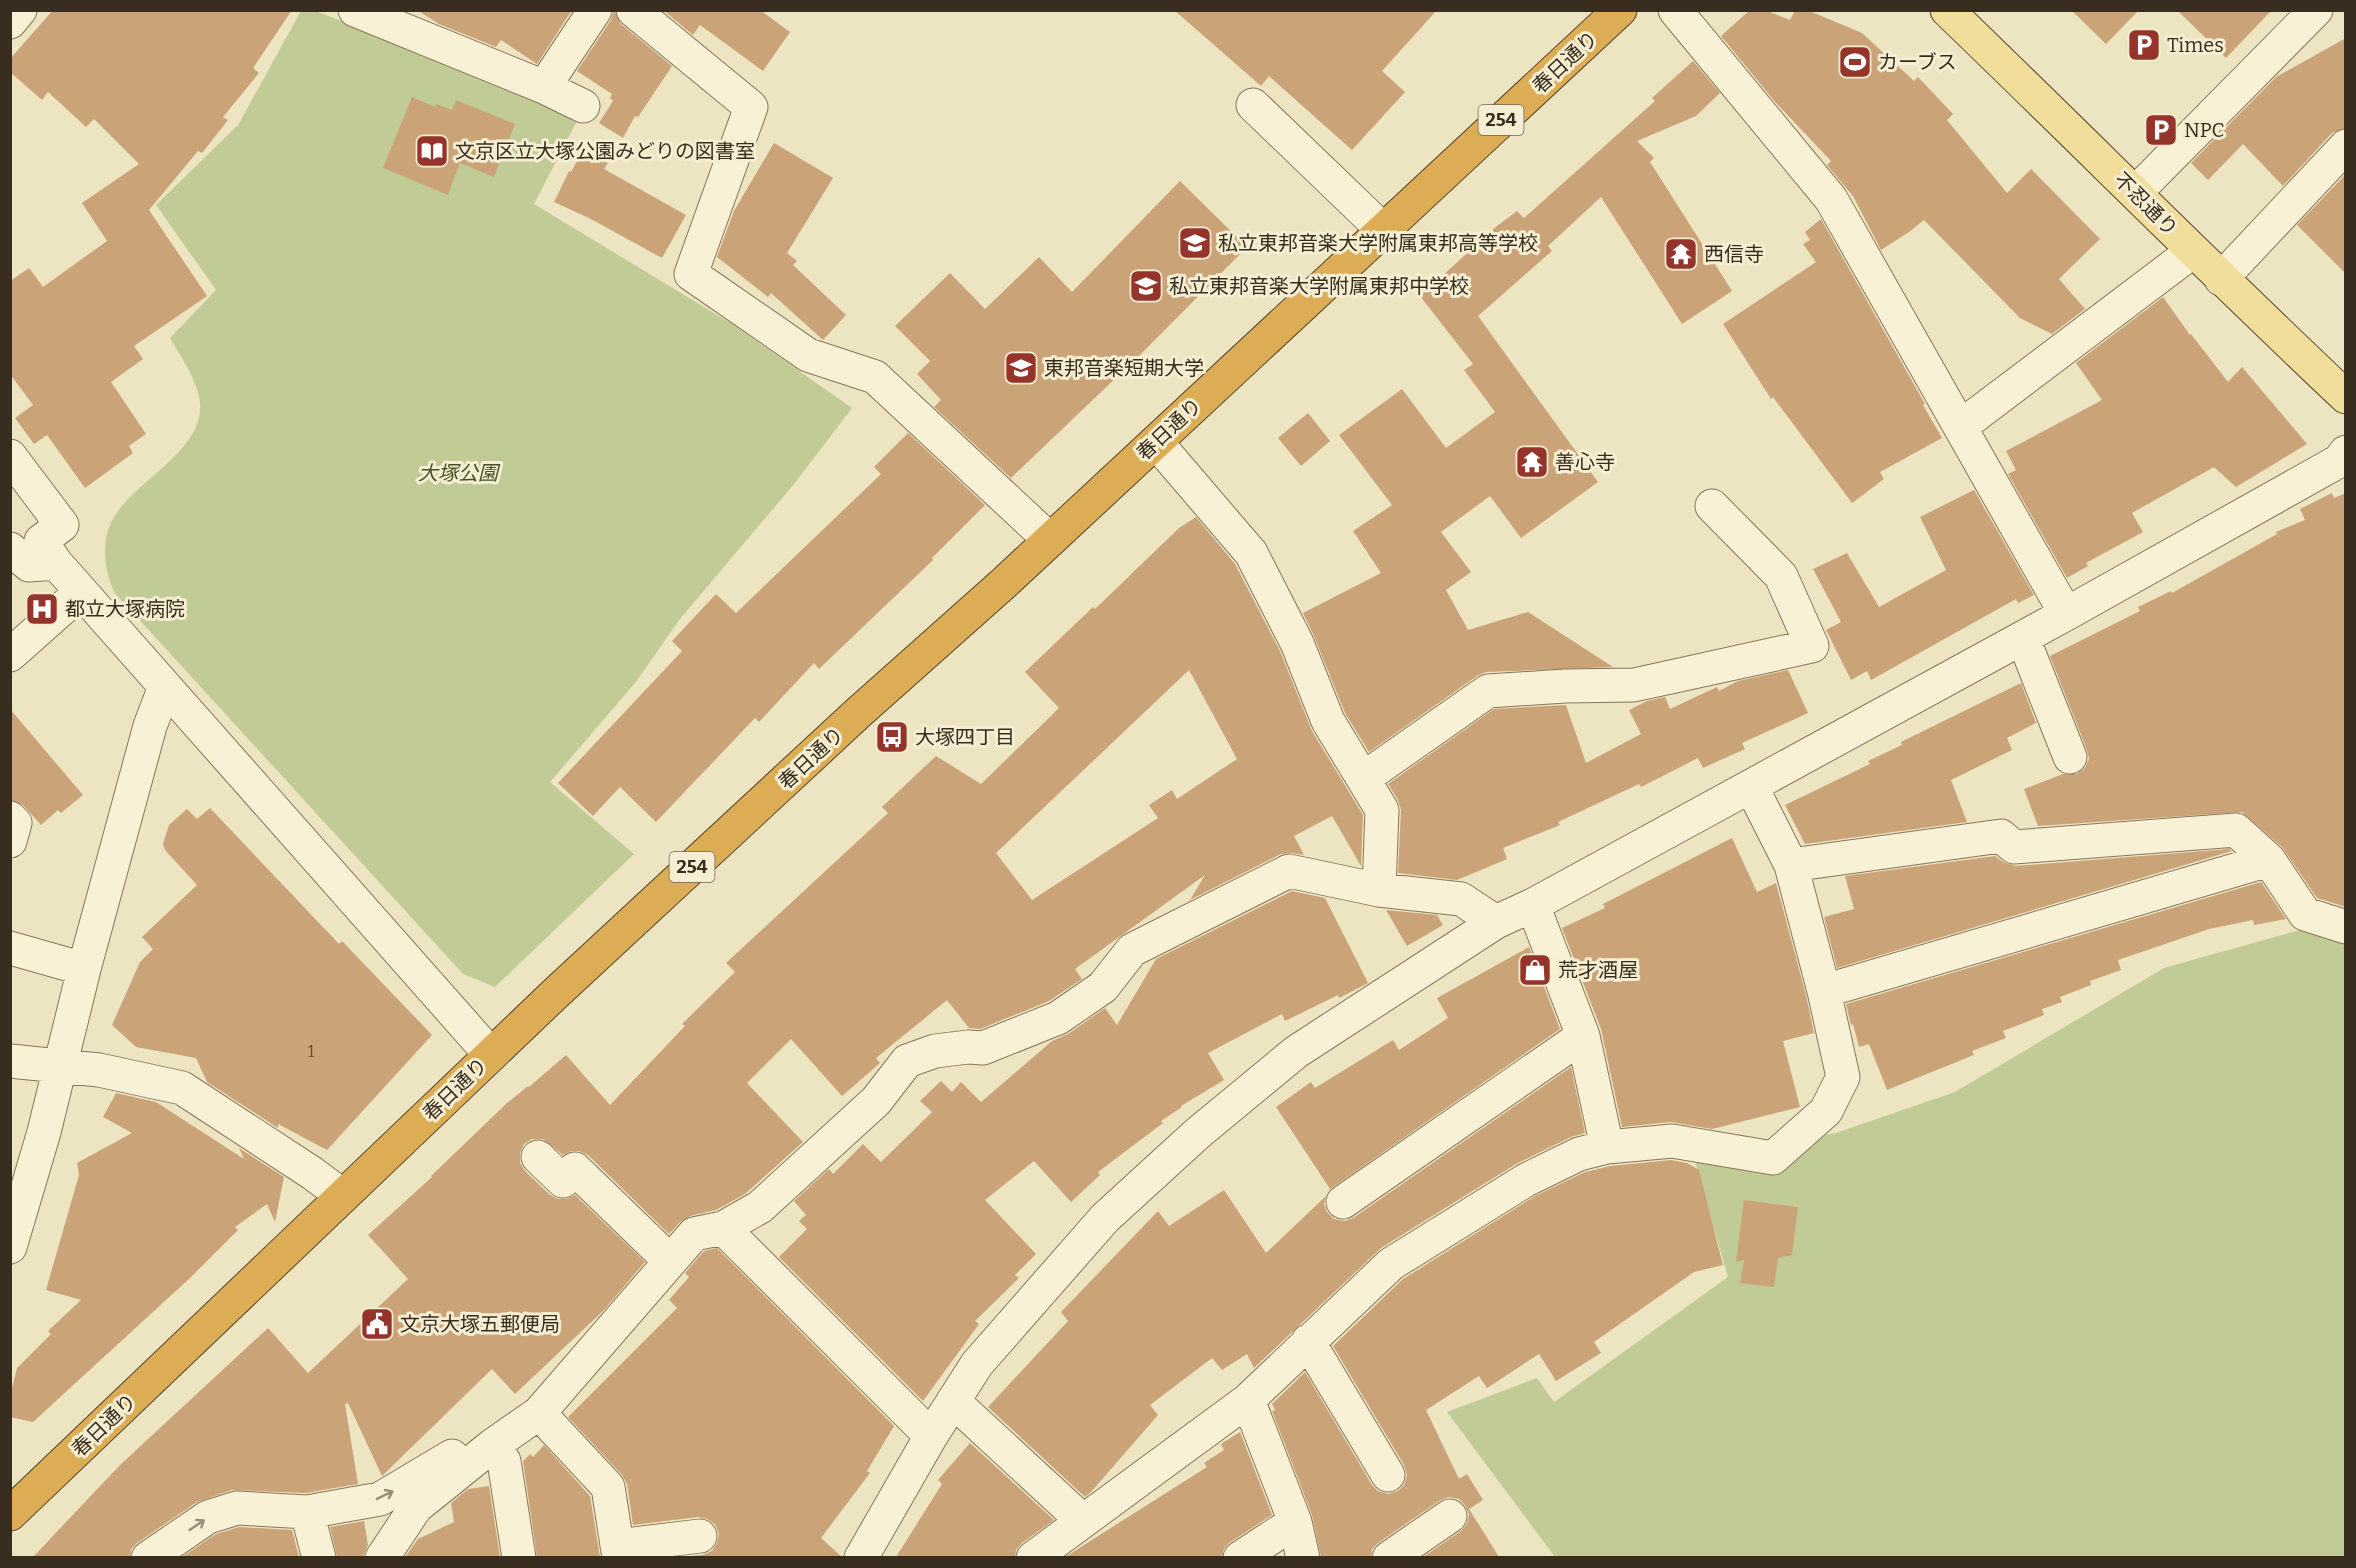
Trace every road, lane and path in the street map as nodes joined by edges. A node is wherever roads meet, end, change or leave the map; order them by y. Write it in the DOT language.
graph roads {
  1 [pos="20,10"];
  2 [pos="595,10"];
  3 [pos="633,10"];
  4 [pos="1620,10"];
  5 [pos="1676,10"];
  6 [pos="1947,10"];
  7 [pos="2316,10"];
  8 [pos="364,12"];
  9 [pos="10,22"];
  10 [pos="544,87"];
  11 [pos="1253,105"];
  12 [pos="583,106"];
  13 [pos="2346,146"];
  14 [pos="2136,192"];
  15 [pos="1383,230"];
  16 [pos="2193,251"];
  17 [pos="2221,279"];
  18 [pos="2346,397"];
  19 [pos="1960,428"];
  20 [pos="1156,441"];
  21 [pos="2346,452"];
  22 [pos="10,456"];
  23 [pos="1712,506"];
  24 [pos="1050,540"];
  25 [pos="36,551"];
  26 [pos="81,592"];
  27 [pos="2066,614"];
  28 [pos="2022,638"];
  29 [pos="10,655"];
  30 [pos="165,687"];
  31 [pos="2070,757"];
  32 [pos="1364,778"];
  33 [pos="1751,786"];
  34 [pos="10,818"];
  35 [pos="10,841"];
  36 [pos="2269,860"];
  37 [pos="1791,865"];
  38 [pos="1379,890"];
  39 [pos="1533,905"];
  40 [pos="1496,922"];
  41 [pos="2346,927"];
  42 [pos="10,948"];
  43 [pos="84,969"];
  44 [pos="1824,991"];
  45 [pos="1583,1036"];
  46 [pos="491,1055"];
  47 [pos="10,1061"];
  48 [pos="60,1066"];
  49 [pos="1607,1147"];
  50 [pos="538,1157"];
  51 [pos="343,1196"];
  52 [pos="1343,1202"];
  53 [pos="723,1228"];
  54 [pos="10,1247"];
  55 [pos="670,1261"];
  56 [pos="1308,1341"];
  57 [pos="1248,1400"];
  58 [pos="953,1401"];
  59 [pos="539,1413"];
  60 [pos="931,1436"];
  61 [pos="493,1444"];
  62 [pos="1388,1475"];
  63 [pos="307,1512"];
  64 [pos="10,1514"];
  65 [pos="1450,1516"];
  66 [pos="1083,1521"];
  67 [pos="1295,1522"];
  68 [pos="700,1536"];
  69 [pos="618,1552"];
  70 [pos="148,1557"];
  71 [pos="319,1557"];
  72 [pos="382,1557"];
  73 [pos="519,1557"];
  74 [pos="861,1557"];
  75 [pos="1033,1557"];
  76 [pos="1240,1557"];
  77 [pos="1303,1557"];
  78 [pos="1389,1557"];
  1 -- 9 [label="street"];
  2 -- 10 [label="street"];
  3 -- 24 [label="street"];
  4 -- 15 [label="highway, 春日通り / 254"];
  5 -- 19 [label="street"];
  6 -- 14 [label="main road, 不忍通り"];
  7 -- 14 [label="street"];
  8 -- 10 [label="street"];
  10 -- 12 [label="street"];
  11 -- 15 [label="street"];
  13 -- 17 [label="street"];
  14 -- 16 [label="main road, 不忍通り"];
  15 -- 20 [label="highway, 春日通り / 254"];
  16 -- 17 [label="main road, 不忍通り"];
  16 -- 19 [label="street"];
  17 -- 18 [label="main road, 不忍通り"];
  19 -- 27 [label="street"];
  20 -- 24 [label="highway, 春日通り / 254"];
  20 -- 32 [label="street"];
  21 -- 27 [label="street"];
  22 -- 25 [label="street"];
  23 -- 32 [label="street"];
  24 -- 46 [label="highway, 春日通り / 254"];
  25 -- 26 [label="street"];
  26 -- 29 [label="street"];
  26 -- 30 [label="street"];
  27 -- 28 [label="street"];
  28 -- 31 [label="street"];
  28 -- 33 [label="street"];
  30 -- 43 [label="street"];
  30 -- 46 [label="street"];
  32 -- 38 [label="street"];
  33 -- 37 [label="street"];
  33 -- 39 [label="street"];
  34 -- 35 [label="street"];
  36 -- 37 [label="street"];
  36 -- 41 [label="street"];
  36 -- 44 [label="street"];
  37 -- 44 [label="street"];
  38 -- 40 [label="street"];
  38 -- 53 [label="street"];
  39 -- 40 [label="street"];
  39 -- 45 [label="street"];
  40 -- 58 [label="street"];
  42 -- 43 [label="street"];
  43 -- 48 [label="street"];
  44 -- 49 [label="street"];
  45 -- 49 [label="street"];
  45 -- 52 [label="street"];
  46 -- 51 [label="highway, 春日通り / 254"];
  47 -- 48 [label="street"];
  48 -- 51 [label="street"];
  48 -- 54 [label="street"];
  49 -- 56 [label="street"];
  50 -- 55 [label="street"];
  51 -- 64 [label="highway, 春日通り / 254"];
  53 -- 55 [label="street"];
  53 -- 60 [label="street"];
  55 -- 59 [label="street"];
  56 -- 57 [label="street"];
  56 -- 62 [label="street"];
  57 -- 66 [label="street"];
  57 -- 67 [label="street"];
  58 -- 60 [label="street"];
  58 -- 66 [label="street"];
  59 -- 61 [label="street"];
  59 -- 69 [label="street"];
  60 -- 74 [label="street"];
  63 -- 61 [label="street, one-way"];
  61 -- 72 [label="street"];
  61 -- 73 [label="street"];
  70 -- 63 [label="street, one-way"];
  63 -- 71 [label="street"];
  65 -- 78 [label="street"];
  66 -- 75 [label="street"];
  67 -- 76 [label="street"];
  67 -- 77 [label="street"];
  68 -- 69 [label="street"];
}
